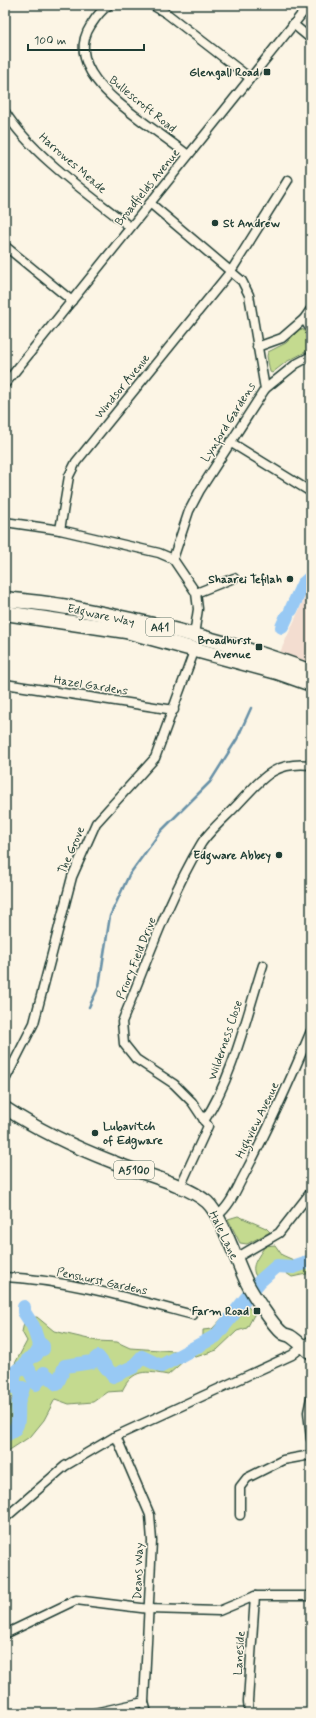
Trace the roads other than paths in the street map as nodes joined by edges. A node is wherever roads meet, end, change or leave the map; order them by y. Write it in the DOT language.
graph roads {
  1 [pos="109,5"];
  2 [pos="152,5"];
  3 [pos="309,5"];
  4 [pos="293,24"];
  5 [pos="311,39"];
  6 [pos="250,78"];
  7 [pos="5,112"];
  8 [pos="188,155"];
  9 [pos="288,180"];
  10 [pos="150,203"];
  11 [pos="130,227"];
  12 [pos="5,246"];
  13 [pos="231,271"];
  14 [pos="72,301"];
  15 [pos="311,308"];
  16 [pos="304,319"];
  17 [pos="311,330"];
  18 [pos="257,347"];
  19 [pos="311,356"];
  20 [pos="5,384"];
  21 [pos="265,389"];
  22 [pos="230,442"];
  23 [pos="311,492"];
  24 [pos="5,522"];
  25 [pos="60,530"];
  26 [pos="173,559"];
  27 [pos="234,578"];
  28 [pos="196,593"];
  29 [pos="5,599"];
  30 [pos="5,613"];
  31 [pos="193,642"];
  32 [pos="311,672"];
  33 [pos="5,684"];
  34 [pos="311,684"];
  35 [pos="174,710"];
  36 [pos="311,765"];
  37 [pos="263,964"];
  38 [pos="311,1032"];
  39 [pos="5,1080"];
  40 [pos="5,1108"];
  41 [pos="204,1121"];
  42 [pos="180,1187"];
  43 [pos="311,1192"];
  44 [pos="218,1215"];
  45 [pos="236,1258"];
  46 [pos="5,1277"];
  47 [pos="193,1315"];
  48 [pos="306,1348"];
  49 [pos="311,1361"];
  50 [pos="311,1398"];
  51 [pos="116,1436"];
  52 [pos="311,1439"];
  53 [pos="311,1454"];
  54 [pos="240,1515"];
  55 [pos="5,1518"];
  56 [pos="255,1596"];
  57 [pos="311,1596"];
  58 [pos="149,1609"];
  59 [pos="5,1634"];
  60 [pos="144,1702"];
  61 [pos="94,1713"];
  62 [pos="147,1713"];
  63 [pos="249,1713"];
  1 -- 8 [label="street, Bullescroft Road"];
  2 -- 6 [label="street"];
  3 -- 4 [label="street, Broadfields Avenue"];
  4 -- 5 [label="street"];
  4 -- 6 [label="street, Broadfields Avenue"];
  6 -- 8 [label="street, Broadfields Avenue"];
  7 -- 11 [label="street, Harrowes Meade"];
  8 -- 10 [label="street, Broadfields Avenue"];
  9 -- 13 [label="street, Windsor Avenue"];
  10 -- 11 [label="street, Broadfields Avenue"];
  10 -- 13 [label="street, Lynford Gardens"];
  11 -- 14 [label="street, Broadfields Avenue"];
  12 -- 14 [label="street"];
  13 -- 18 [label="street, Lynford Gardens"];
  13 -- 25 [label="street, Windsor Avenue"];
  14 -- 20 [label="street, Broadfields Avenue"];
  15 -- 16 [label="street"];
  16 -- 17 [label="street"];
  16 -- 18 [label="street"];
  18 -- 21 [label="street, Lynford Gardens"];
  19 -- 21 [label="street"];
  21 -- 22 [label="street, Lynford Gardens"];
  22 -- 23 [label="street"];
  22 -- 26 [label="street, Lynford Gardens"];
  24 -- 25 [label="street"];
  25 -- 26 [label="street"];
  26 -- 28 [label="street"];
  27 -- 28 [label="street"];
  28 -- 31 [label="street"];
  29 -- 31 [label="highway, Edgware Way / A41"];
  30 -- 31 [label="highway, Edgware Way / A41"];
  31 -- 32 [label="highway, Edgware Way / A41"];
  31 -- 34 [label="highway, Edgware Way / A41"];
  31 -- 35 [label="street, The Grove"];
  33 -- 35 [label="street, Hazel Gardens"];
  35 -- 39 [label="street, The Grove"];
  36 -- 41 [label="street, Priory Field Drive"];
  37 -- 41 [label="street, Wilderness Close"];
  38 -- 44 [label="street, Highview Avenue"];
  40 -- 42 [label="main road, Hale Lane / A5100"];
  41 -- 42 [label="street"];
  42 -- 44 [label="main road, Hale Lane / A5100"];
  43 -- 45 [label="street"];
  44 -- 45 [label="main road, Hale Lane / A5100"];
  45 -- 48 [label="main road, Hale Lane / A5100"];
  46 -- 47 [label="street, Penshurst Gardens"];
  48 -- 49 [label="main road, Hale Lane / A5100"];
  48 -- 51 [label="street"];
  50 -- 52 [label="street"];
  51 -- 55 [label="street"];
  51 -- 58 [label="street, Deans Way"];
  53 -- 54 [label="street"];
  56 -- 57 [label="street"];
  56 -- 58 [label="street"];
  56 -- 63 [label="street, Laneside"];
  58 -- 59 [label="street"];
  58 -- 60 [label="street, Deans Way"];
  60 -- 61 [label="street"];
  60 -- 62 [label="street, Deans Way"];
}
